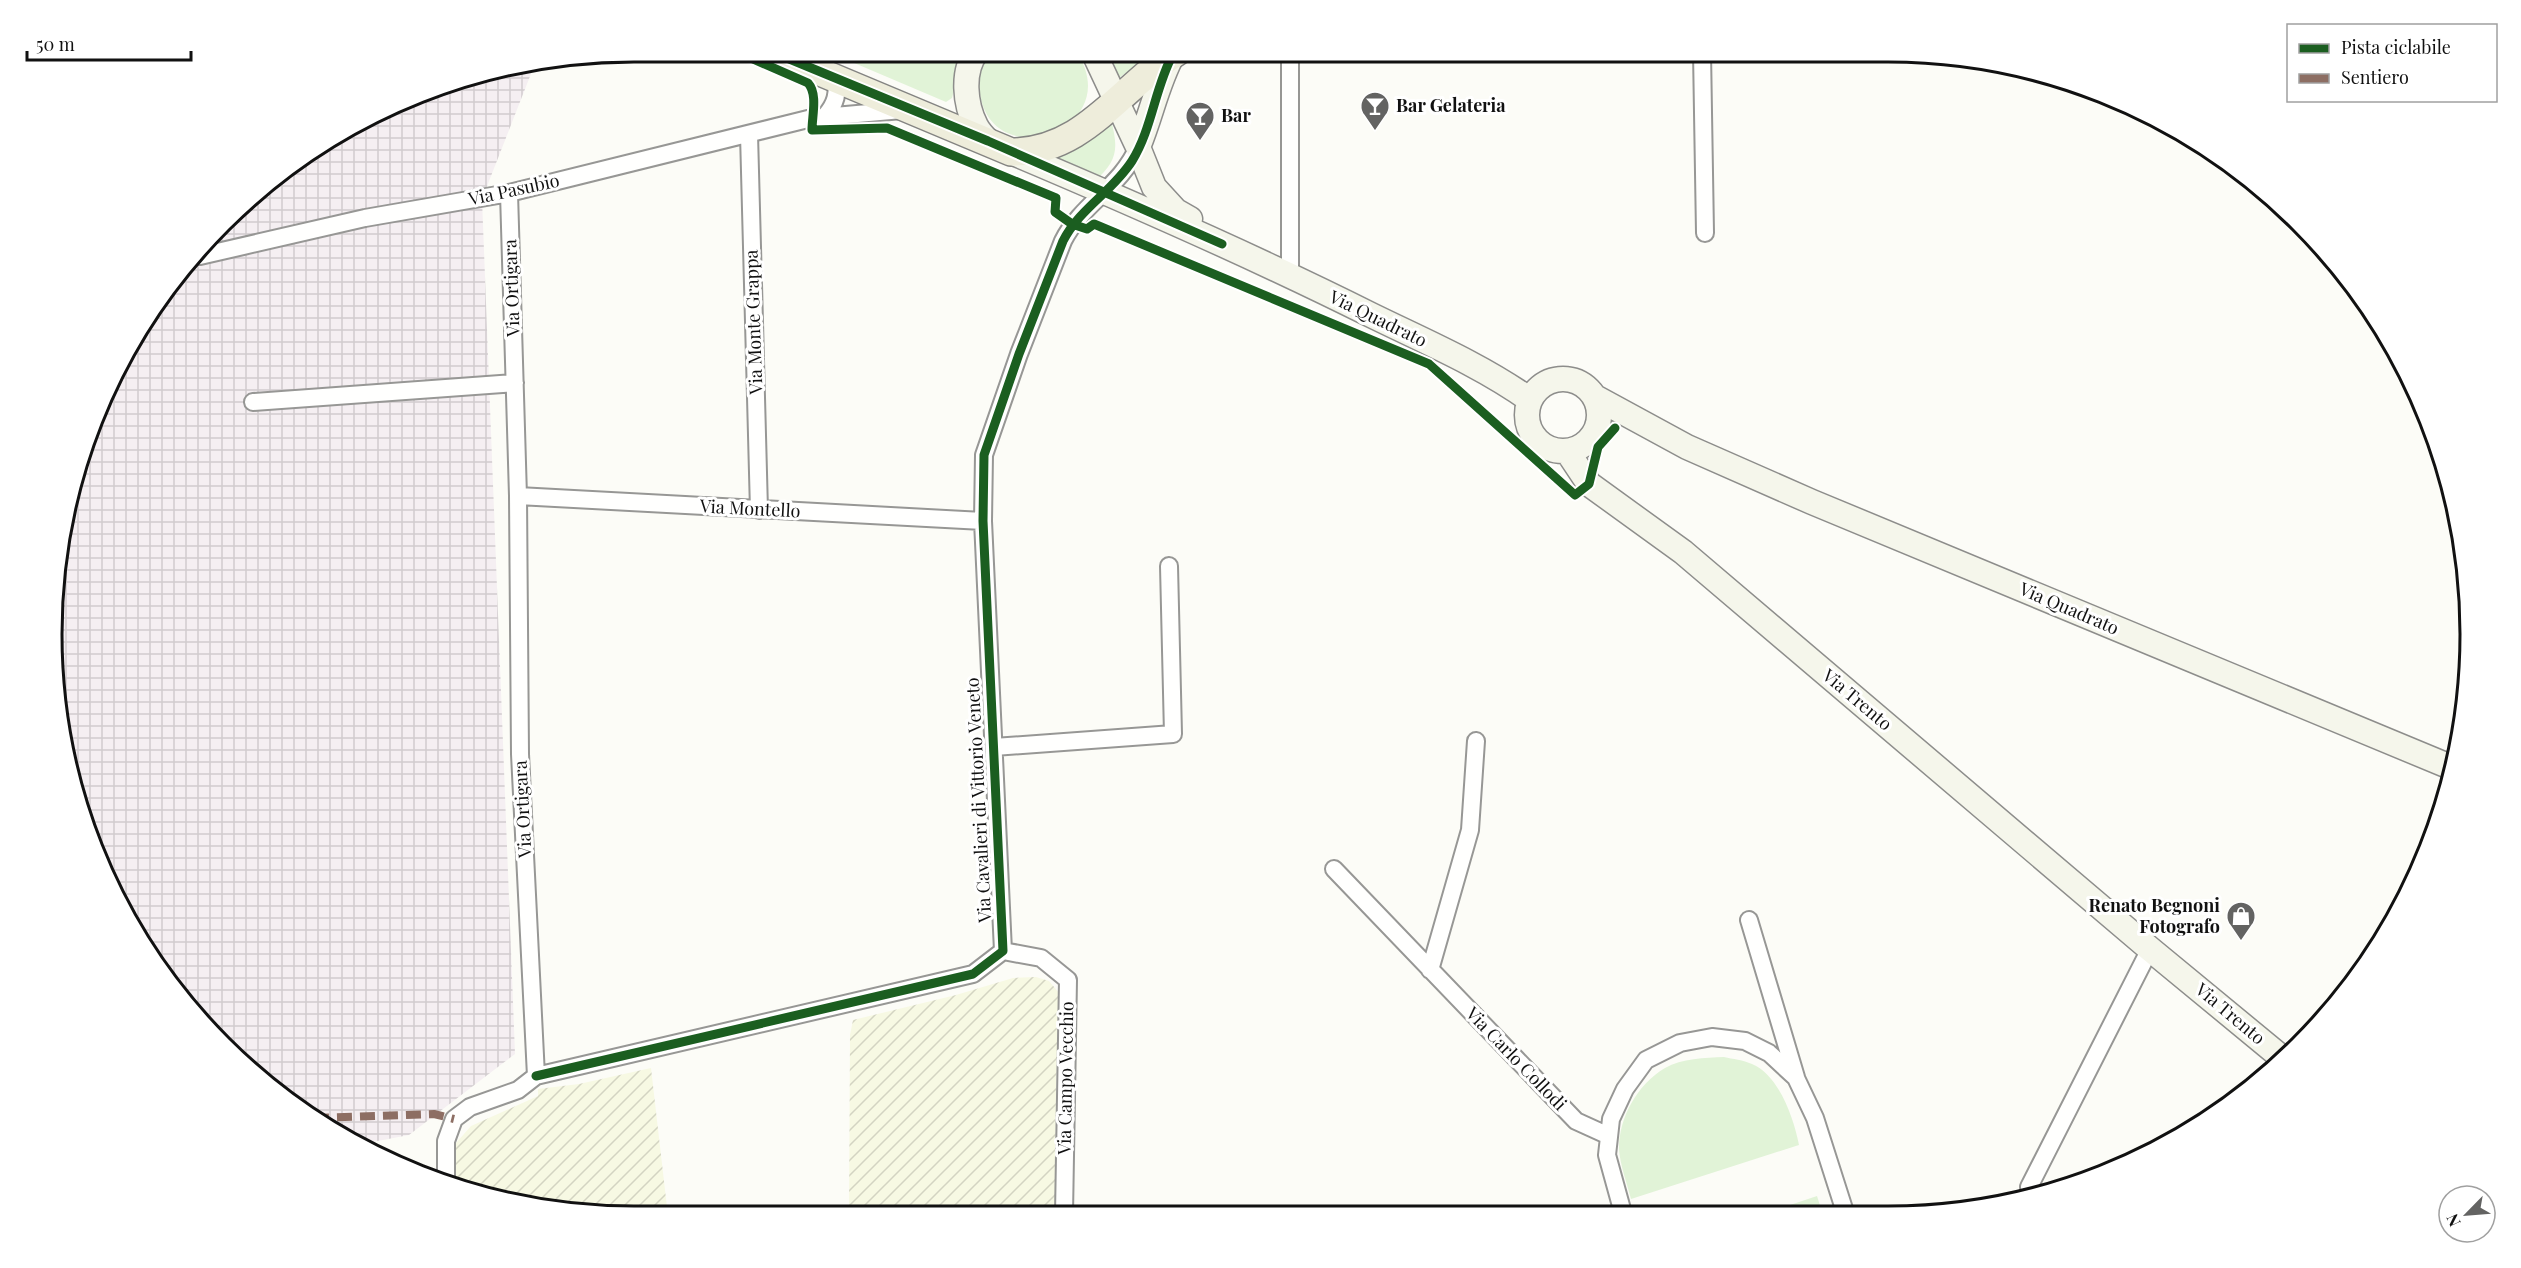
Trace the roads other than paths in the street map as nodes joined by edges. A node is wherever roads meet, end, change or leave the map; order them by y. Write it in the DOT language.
graph roads {
  1 [pos="797,62"];
  2 [pos="971,62"];
  3 [pos="1098,62"];
  4 [pos="1164,62"];
  5 [pos="1169,62"];
  6 [pos="1290,62"];
  7 [pos="1702,62"];
  8 [pos="836,78"];
  9 [pos="1116,101"];
  10 [pos="912,110"];
  11 [pos="826,115"];
  12 [pos="749,134"];
  13 [pos="999,147"];
  14 [pos="1138,147"];
  15 [pos="1106,192"];
  16 [pos="510,193"];
  17 [pos="1705,233"];
  18 [pos="1222,244"];
  19 [pos="206,255"];
  20 [pos="1290,275"];
  21 [pos="515,383"];
  22 [pos="1594,397"];
  23 [pos="1530,400"];
  24 [pos="253,402"];
  25 [pos="1597,428"];
  26 [pos="1687,447"];
  27 [pos="1567,451"];
  28 [pos="518,496"];
  29 [pos="759,510"];
  30 [pos="983,521"];
  31 [pos="1169,566"];
  32 [pos="1476,741"];
  33 [pos="994,747"];
  34 [pos="2444,764"];
  35 [pos="1334,869"];
  36 [pos="1749,920"];
  37 [pos="2150,949"];
  38 [pos="1002,951"];
  39 [pos="1430,970"];
  40 [pos="2276,1053"];
  41 [pos="536,1076"];
  42 [pos="1796,1078"];
  43 [pos="1609,1136"];
  44 [pos="446,1175"];
  45 [pos="2029,1187"];
  46 [pos="1064,1206"];
  47 [pos="1621,1206"];
  48 [pos="1843,1206"];
  1 -- 8 [label="main road"];
  2 -- 13 [label="street"];
  3 -- 9 [label="street"];
  4 -- 9 [label="main road"];
  5 -- 14 [label="street"];
  6 -- 20 [label="street"];
  7 -- 17 [label="street"];
  8 -- 10 [label="main road"];
  8 -- 11 [label="street"];
  9 -- 13 [label="main road"];
  9 -- 14 [label="street"];
  10 -- 11 [label="street, Via Pasubio"];
  10 -- 13 [label="main road"];
  11 -- 12 [label="street, Via Pasubio"];
  12 -- 16 [label="street, Via Pasubio"];
  12 -- 29 [label="street, Via Monte Grappa"];
  13 -- 15 [label="street, Via Quadrato"];
  14 -- 15 [label="street, Via Cavalieri di Vittorio Veneto"];
  14 -- 18 [label="street"];
  15 -- 18 [label="street, Via Quadrato"];
  15 -- 30 [label="street, Via Cavalieri di Vittorio Veneto"];
  16 -- 19 [label="street, Via Pasubio"];
  16 -- 21 [label="street, Via Ortigara"];
  18 -- 20 [label="street, Via Quadrato"];
  20 -- 23 [label="street, Via Quadrato"];
  21 -- 24 [label="street"];
  21 -- 28 [label="street, Via Ortigara"];
  22 -- 23 [label="street, Via Quadrato"];
  22 -- 25 [label="street"];
  22 -- 26 [label="street, Via Quadrato"];
  23 -- 27 [label="street"];
  25 -- 26 [label="street, Via Quadrato"];
  25 -- 27 [label="street"];
  26 -- 34 [label="street, Via Quadrato"];
  27 -- 37 [label="street, Via Trento"];
  28 -- 29 [label="street, Via Montello"];
  28 -- 41 [label="street, Via Ortigara"];
  29 -- 30 [label="street, Via Montello"];
  30 -- 33 [label="street, Via Cavalieri di Vittorio Veneto"];
  31 -- 33 [label="street, Via Cavalieri di Vittorio Veneto"];
  32 -- 39 [label="street"];
  33 -- 38 [label="street, Via Cavalieri di Vittorio Veneto"];
  35 -- 39 [label="street, Via Carlo Collodi"];
  36 -- 42 [label="street"];
  37 -- 40 [label="street, Via Trento"];
  37 -- 45 [label="street"];
  38 -- 41 [label="street"];
  38 -- 46 [label="street, Via Campo Vecchio"];
  39 -- 43 [label="street, Via Carlo Collodi"];
  41 -- 44 [label="street"];
  42 -- 43 [label="street"];
  42 -- 48 [label="street"];
  43 -- 47 [label="street"];
}
